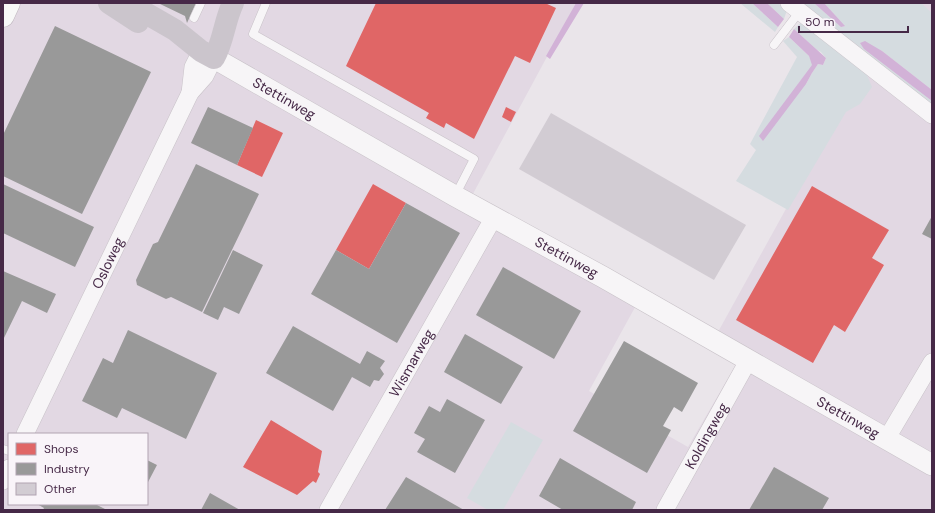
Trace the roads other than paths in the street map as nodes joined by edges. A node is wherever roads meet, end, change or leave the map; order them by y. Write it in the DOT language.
graph roads {
  1 [pos="9,3"];
  2 [pos="109,3"];
  3 [pos="128,3"];
  4 [pos="201,3"];
  5 [pos="266,3"];
  6 [pos="795,7"];
  7 [pos="229,11"];
  8 [pos="3,16"];
  9 [pos="194,18"];
  10 [pos="774,45"];
  11 [pos="208,54"];
  12 [pos="932,115"];
  13 [pos="455,196"];
  14 [pos="494,217"];
  15 [pos="748,361"];
  16 [pos="932,362"];
  17 [pos="25,433"];
  18 [pos="887,438"];
  19 [pos="932,465"];
  20 [pos="8,470"];
  21 [pos="3,480"];
  22 [pos="328,510"];
  23 [pos="665,510"];
  1 -- 8 [label="highway"];
  2 -- 11 [label="main road, Stettinweg"];
  3 -- 11 [label="main road, Stettinweg"];
  4 -- 9 [label="lane"];
  5 -- 13 [label="lane"];
  6 -- 10 [label="lane"];
  6 -- 12 [label="street"];
  7 -- 11 [label="main road, Osloweg"];
  11 -- 13 [label="street, Stettinweg"];
  11 -- 17 [label="street, Osloweg"];
  13 -- 14 [label="street, Stettinweg"];
  14 -- 15 [label="street, Stettinweg"];
  14 -- 22 [label="street, Wismarweg"];
  15 -- 18 [label="street, Stettinweg"];
  15 -- 23 [label="street, Koldingweg"];
  16 -- 18 [label="street"];
  18 -- 19 [label="street, Stettinweg"];
  20 -- 21 [label="street"];
}
